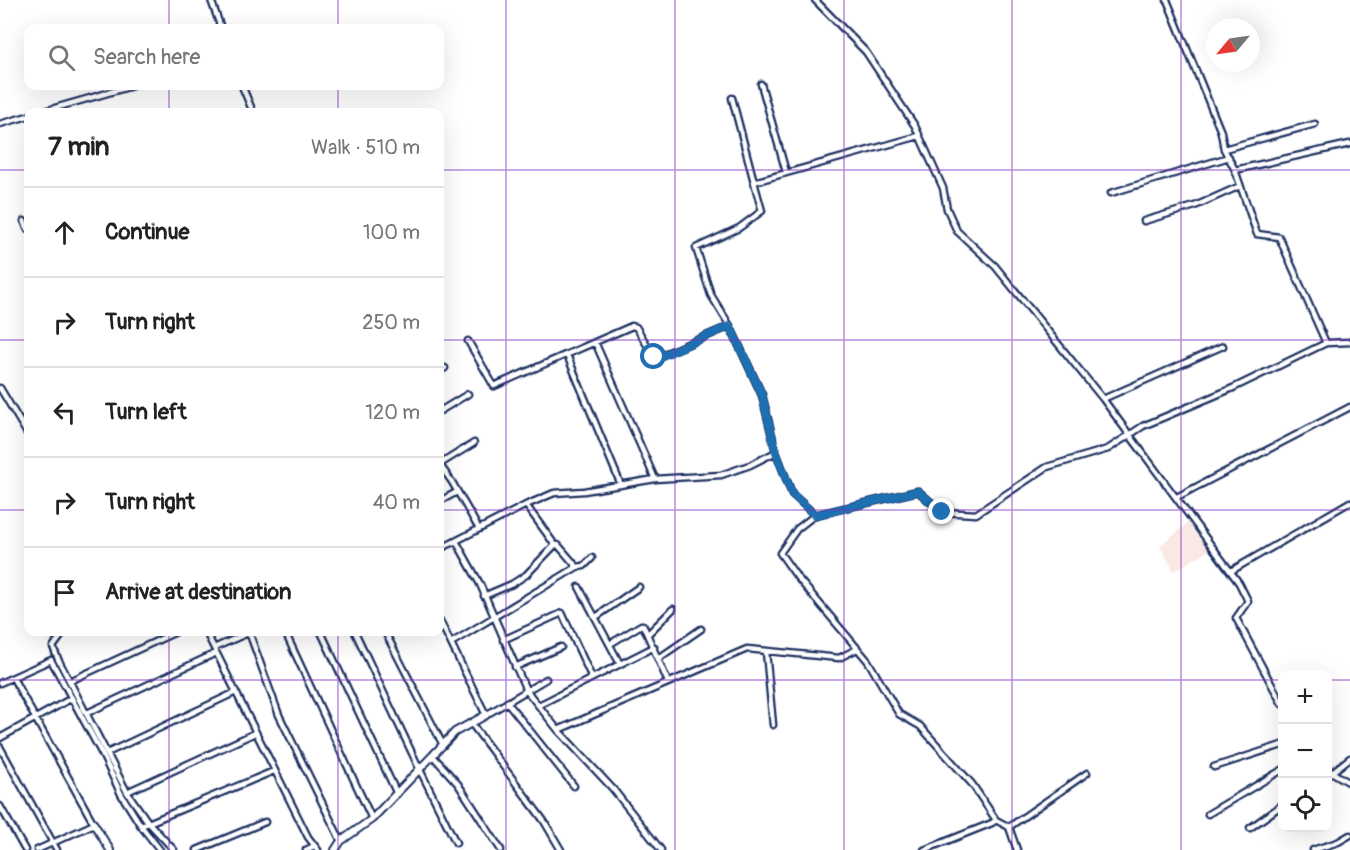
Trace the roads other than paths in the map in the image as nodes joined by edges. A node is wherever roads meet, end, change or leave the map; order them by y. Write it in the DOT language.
graph roads {
  1 [pos="212,0"];
  2 [pos="815,0"];
  3 [pos="1167,0"];
  4 [pos="220,24"];
  5 [pos="761,84"];
  6 [pos="118,90"];
  7 [pos="244,90"];
  8 [pos="732,98"];
  9 [pos="54,108"];
  10 [pos="251,108"];
  11 [pos="24,117"];
  12 [pos="1315,123"];
  13 [pos="0,124"];
  14 [pos="920,136"];
  15 [pos="1350,144"];
  16 [pos="1224,149"];
  17 [pos="1229,157"];
  18 [pos="1235,170"];
  19 [pos="786,172"];
  20 [pos="754,182"];
  21 [pos="1240,186"];
  22 [pos="1111,193"];
  23 [pos="1144,221"];
  24 [pos="730,326"];
  25 [pos="468,341"];
  26 [pos="595,342"];
  27 [pos="1350,342"];
  28 [pos="1326,343"];
  29 [pos="1223,346"];
  30 [pos="567,355"];
  31 [pos="0,388"];
  32 [pos="468,394"];
  33 [pos="1103,399"];
  34 [pos="1350,407"];
  35 [pos="444,409"];
  36 [pos="24,428"];
  37 [pos="1129,436"];
  38 [pos="474,443"];
  39 [pos="776,452"];
  40 [pos="444,462"];
  41 [pos="444,471"];
  42 [pos="655,479"];
  43 [pos="621,485"];
  44 [pos="457,492"];
  45 [pos="1176,497"];
  46 [pos="444,499"];
  47 [pos="1350,502"];
  48 [pos="526,505"];
  49 [pos="815,515"];
  50 [pos="479,529"];
  51 [pos="456,541"];
  52 [pos="555,545"];
  53 [pos="444,547"];
  54 [pos="592,558"];
  55 [pos="578,567"];
  56 [pos="1231,571"];
  57 [pos="579,587"];
  58 [pos="639,587"];
  59 [pos="484,596"];
  60 [pos="673,609"];
  61 [pos="596,617"];
  62 [pos="493,618"];
  63 [pos="444,629"];
  64 [pos="701,629"];
  65 [pos="648,634"];
  66 [pos="61,636"];
  67 [pos="167,636"];
  68 [pos="208,636"];
  69 [pos="238,636"];
  70 [pos="250,636"];
  71 [pos="287,636"];
  72 [pos="323,636"];
  73 [pos="357,636"];
  74 [pos="387,636"];
  75 [pos="503,640"];
  76 [pos="451,643"];
  77 [pos="610,645"];
  78 [pos="561,647"];
  79 [pos="654,647"];
  80 [pos="857,649"];
  81 [pos="215,651"];
  82 [pos="766,652"];
  83 [pos="659,658"];
  84 [pos="620,664"];
  85 [pos="515,667"];
  86 [pos="13,678"];
  87 [pos="592,678"];
  88 [pos="546,679"];
  89 [pos="70,681"];
  90 [pos="668,682"];
  91 [pos="0,683"];
  92 [pos="526,690"];
  93 [pos="236,692"];
  94 [pos="1278,697"];
  95 [pos="72,698"];
  96 [pos="507,702"];
  97 [pos="539,705"];
  98 [pos="87,713"];
  99 [pos="486,715"];
  100 [pos="35,720"];
  101 [pos="471,723"];
  102 [pos="773,725"];
  103 [pos="558,730"];
  104 [pos="255,733"];
  105 [pos="0,738"];
  106 [pos="443,745"];
  107 [pos="1278,746"];
  108 [pos="0,747"];
  109 [pos="107,753"];
  110 [pos="433,756"];
  111 [pos="1350,758"];
  112 [pos="1214,767"];
  113 [pos="1332,769"];
  114 [pos="420,770"];
  115 [pos="274,771"];
  116 [pos="1278,772"];
  117 [pos="1087,773"];
  118 [pos="1332,773"];
  119 [pos="1350,783"];
  120 [pos="574,786"];
  121 [pos="127,792"];
  122 [pos="397,794"];
  123 [pos="0,806"];
  124 [pos="1278,808"];
  125 [pos="1208,814"];
  126 [pos="372,819"];
  127 [pos="996,819"];
  128 [pos="148,822"];
  129 [pos="265,822"];
  130 [pos="94,824"];
  131 [pos="141,826"];
  132 [pos="1009,827"];
  133 [pos="1250,828"];
  134 [pos="1350,835"];
  135 [pos="341,841"];
  136 [pos="53,843"];
  137 [pos="456,843"];
  138 [pos="316,848"];
  139 [pos="25,850"];
  140 [pos="37,850"];
  141 [pos="57,850"];
  142 [pos="110,850"];
  143 [pos="160,850"];
  144 [pos="174,850"];
  145 [pos="197,850"];
  146 [pos="306,850"];
  147 [pos="335,850"];
  148 [pos="501,850"];
  149 [pos="561,850"];
  150 [pos="661,850"];
  151 [pos="924,850"];
  152 [pos="1017,850"];
  153 [pos="1313,850"];
  1 -- 4 [label="street"];
  2 -- 14 [label="street"];
  3 -- 16 [label="street"];
  5 -- 19 [label="street"];
  6 -- 9 [label="street"];
  7 -- 10 [label="street"];
  8 -- 20 [label="street"];
  11 -- 13 [label="street"];
  12 -- 16 [label="street"];
  14 -- 19 [label="street"];
  14 -- 33 [label="street"];
  15 -- 18 [label="street"];
  16 -- 17 [label="street"];
  17 -- 18 [label="street"];
  17 -- 22 [label="street"];
  18 -- 21 [label="street"];
  19 -- 20 [label="street"];
  20 -- 24 [label="street"];
  21 -- 23 [label="street"];
  21 -- 28 [label="street"];
  24 -- 26 [label="street"];
  24 -- 39 [label="street"];
  25 -- 30 [label="street"];
  26 -- 30 [label="street"];
  26 -- 42 [label="street"];
  27 -- 28 [label="street"];
  28 -- 37 [label="street"];
  29 -- 33 [label="street"];
  30 -- 43 [label="street"];
  31 -- 36 [label="street"];
  32 -- 35 [label="street"];
  33 -- 37 [label="street"];
  34 -- 45 [label="street"];
  37 -- 45 [label="street"];
  37 -- 49 [label="street"];
  38 -- 40 [label="street"];
  39 -- 42 [label="street"];
  39 -- 49 [label="street"];
  41 -- 44 [label="street"];
  42 -- 43 [label="street"];
  43 -- 48 [label="street"];
  44 -- 46 [label="street"];
  44 -- 50 [label="street"];
  45 -- 56 [label="street"];
  47 -- 56 [label="street"];
  48 -- 50 [label="street"];
  48 -- 52 [label="street"];
  49 -- 80 [label="street"];
  50 -- 51 [label="street"];
  51 -- 53 [label="street"];
  51 -- 59 [label="street"];
  52 -- 55 [label="street"];
  52 -- 59 [label="street"];
  54 -- 55 [label="street"];
  55 -- 62 [label="street"];
  56 -- 94 [label="street"];
  57 -- 61 [label="street"];
  58 -- 61 [label="street"];
  59 -- 62 [label="street"];
  60 -- 65 [label="street"];
  61 -- 77 [label="street"];
  62 -- 75 [label="street"];
  62 -- 76 [label="street"];
  63 -- 76 [label="street"];
  64 -- 83 [label="street"];
  65 -- 77 [label="street"];
  65 -- 79 [label="street"];
  66 -- 89 [label="street"];
  67 -- 89 [label="street"];
  68 -- 81 [label="street"];
  69 -- 81 [label="street"];
  70 -- 135 [label="street"];
  71 -- 126 [label="street"];
  72 -- 122 [label="street"];
  73 -- 114 [label="street"];
  74 -- 106 [label="street"];
  75 -- 85 [label="street"];
  75 -- 87 [label="street"];
  76 -- 99 [label="street"];
  77 -- 84 [label="street"];
  78 -- 85 [label="street"];
  79 -- 83 [label="street"];
  79 -- 84 [label="street"];
  80 -- 82 [label="street"];
  80 -- 127 [label="street"];
  81 -- 93 [label="street"];
  81 -- 98 [label="street"];
  82 -- 90 [label="street"];
  82 -- 102 [label="street"];
  83 -- 90 [label="street"];
  84 -- 87 [label="street"];
  85 -- 92 [label="street"];
  86 -- 91 [label="street"];
  86 -- 95 [label="street"];
  86 -- 100 [label="street"];
  87 -- 97 [label="street"];
  88 -- 92 [label="street"];
  89 -- 98 [label="street"];
  90 -- 103 [label="street"];
  92 -- 96 [label="street"];
  92 -- 97 [label="street"];
  93 -- 104 [label="street"];
  93 -- 109 [label="street"];
  95 -- 100 [label="street"];
  95 -- 131 [label="street"];
  96 -- 99 [label="street"];
  96 -- 120 [label="street"];
  97 -- 103 [label="street"];
  98 -- 109 [label="street"];
  99 -- 101 [label="street"];
  100 -- 105 [label="street"];
  100 -- 130 [label="street"];
  101 -- 106 [label="street"];
  101 -- 149 [label="street"];
  103 -- 150 [label="street"];
  104 -- 115 [label="street"];
  104 -- 121 [label="street"];
  106 -- 110 [label="street"];
  107 -- 112 [label="street"];
  108 -- 136 [label="street"];
  109 -- 121 [label="street"];
  110 -- 114 [label="street"];
  110 -- 148 [label="street"];
  111 -- 113 [label="street"];
  114 -- 122 [label="street"];
  114 -- 137 [label="street"];
  115 -- 128 [label="street"];
  115 -- 138 [label="street"];
  116 -- 125 [label="street"];
  117 -- 132 [label="street"];
  118 -- 119 [label="street"];
  121 -- 128 [label="street"];
  122 -- 126 [label="street"];
  123 -- 139 [label="street"];
  124 -- 133 [label="street"];
  126 -- 135 [label="street"];
  127 -- 132 [label="street"];
  127 -- 151 [label="street"];
  128 -- 131 [label="street"];
  128 -- 144 [label="street"];
  129 -- 145 [label="street"];
  130 -- 136 [label="street"];
  130 -- 142 [label="street"];
  131 -- 143 [label="street"];
  132 -- 152 [label="street"];
  134 -- 153 [label="street"];
  135 -- 147 [label="street"];
  136 -- 140 [label="street"];
  136 -- 141 [label="street"];
  138 -- 146 [label="street"];
}
